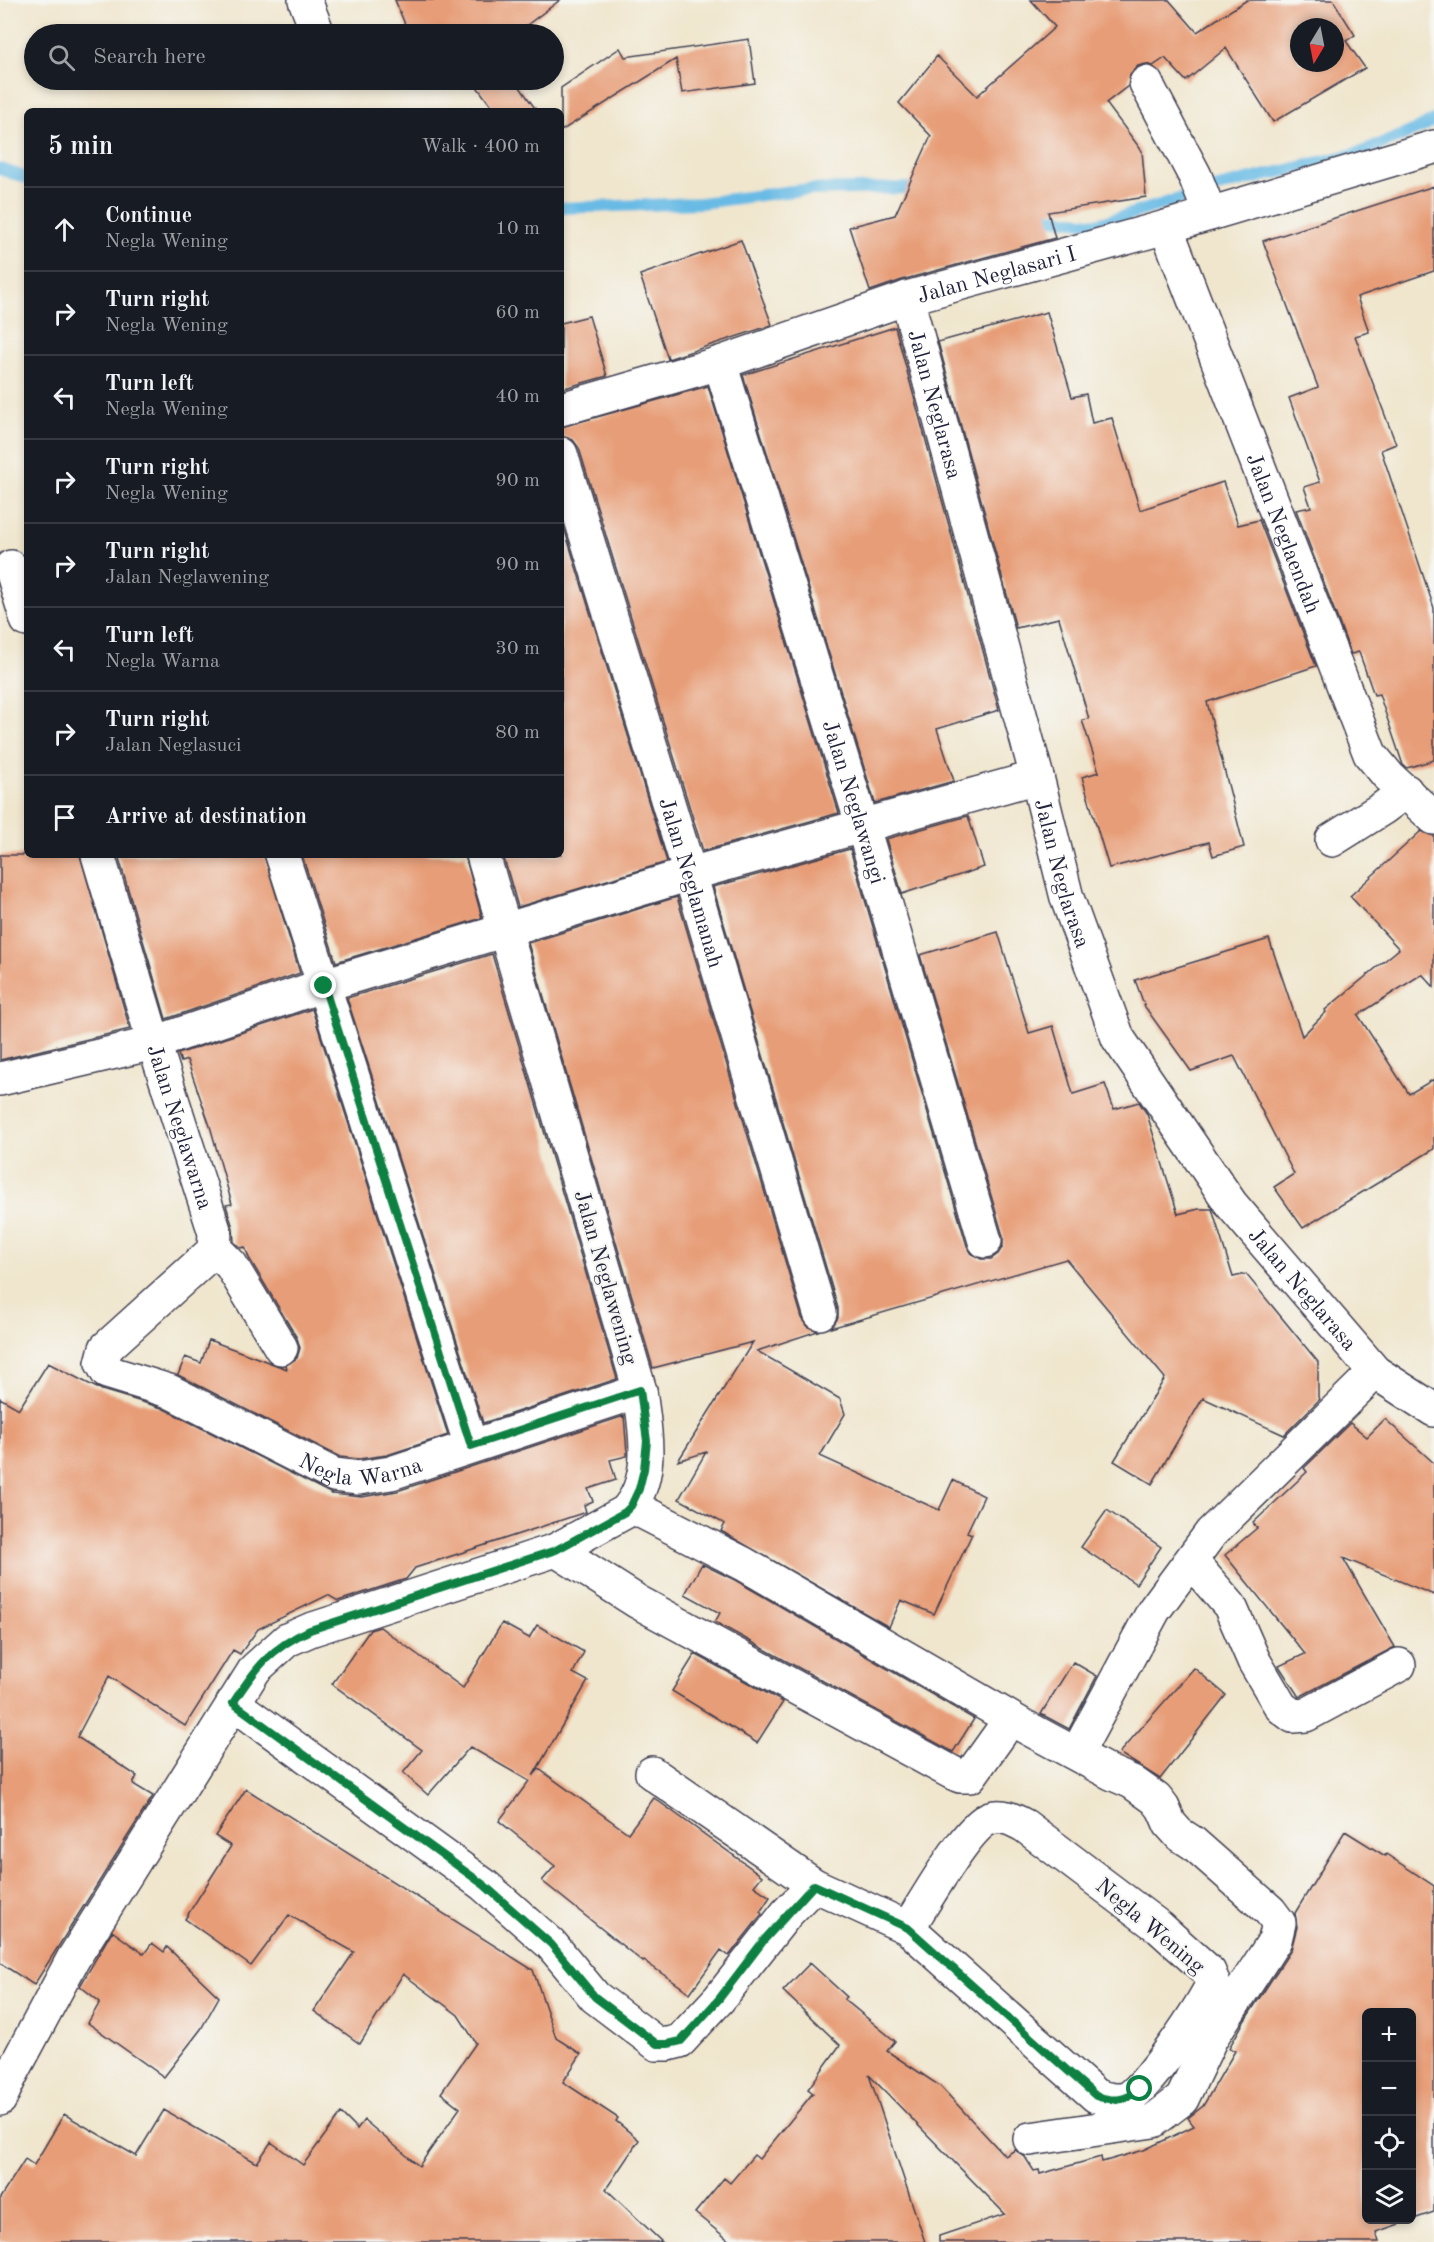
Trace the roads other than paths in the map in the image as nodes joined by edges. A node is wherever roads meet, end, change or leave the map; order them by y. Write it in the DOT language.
graph roads {
  1 [pos="305,0"];
  2 [pos="314,24"];
  3 [pos="1146,83"];
  4 [pos="1433,149"];
  5 [pos="1203,196"];
  6 [pos="1166,227"];
  7 [pos="907,298"];
  8 [pos="720,363"];
  9 [pos="564,408"];
  10 [pos="564,464"];
  11 [pos="13,566"];
  12 [pos="24,608"];
  13 [pos="1037,777"];
  14 [pos="1406,791"];
  15 [pos="1434,818"];
  16 [pos="863,827"];
  17 [pos="1332,840"];
  18 [pos="99,858"];
  19 [pos="283,858"];
  20 [pos="484,858"];
  21 [pos="690,874"];
  22 [pos="506,931"];
  23 [pos="324,986"];
  24 [pos="154,1043"];
  25 [pos="0,1079"];
  26 [pos="985,1241"];
  27 [pos="214,1248"];
  28 [pos="820,1313"];
  29 [pos="281,1348"];
  30 [pos="1375,1372"];
  31 [pos="640,1390"];
  32 [pos="1434,1410"];
  33 [pos="471,1446"];
  34 [pos="631,1506"];
  35 [pos="556,1550"];
  36 [pos="1191,1561"];
  37 [pos="1399,1665"];
  38 [pos="233,1703"];
  39 [pos="1000,1734"];
  40 [pos="1077,1754"];
  41 [pos="652,1773"];
  42 [pos="814,1885"];
  43 [pos="908,1928"];
  44 [pos="4,2081"];
  45 [pos="1030,2139"];
  1 -- 2 [label="street"];
  3 -- 5 [label="street"];
  4 -- 5 [label="street, Jalan Neglasari I"];
  5 -- 6 [label="street, Jalan Neglasari I"];
  6 -- 7 [label="street, Jalan Neglasari I"];
  6 -- 14 [label="street, Jalan Neglaendah"];
  7 -- 8 [label="street, Jalan Neglasari I"];
  7 -- 13 [label="street, Jalan Neglarasa"];
  8 -- 9 [label="street, Jalan Neglasari I"];
  8 -- 16 [label="street, Jalan Neglawangi"];
  10 -- 21 [label="street, Jalan Neglamanah"];
  11 -- 12 [label="street"];
  13 -- 16 [label="street"];
  13 -- 30 [label="street, Jalan Neglarasa"];
  14 -- 15 [label="street, Jalan Neglaendah"];
  14 -- 17 [label="street"];
  16 -- 21 [label="street"];
  16 -- 26 [label="street, Jalan Neglawangi"];
  18 -- 24 [label="street, Jalan Neglawarna"];
  19 -- 23 [label="street"];
  20 -- 22 [label="street, Jalan Neglawening"];
  21 -- 22 [label="street"];
  21 -- 28 [label="street, Jalan Neglamanah"];
  22 -- 23 [label="street"];
  22 -- 31 [label="street, Jalan Neglawening"];
  23 -- 24 [label="street"];
  23 -- 33 [label="street"];
  24 -- 25 [label="street"];
  24 -- 27 [label="street, Jalan Neglawarna"];
  27 -- 29 [label="street"];
  27 -- 33 [label="street, Negla Warna"];
  30 -- 32 [label="street, Jalan Neglarasa"];
  30 -- 36 [label="street"];
  31 -- 33 [label="street, Negla Warna"];
  31 -- 34 [label="street, Jalan Neglawening"];
  34 -- 35 [label="street"];
  34 -- 40 [label="street"];
  35 -- 38 [label="street"];
  35 -- 39 [label="street"];
  36 -- 37 [label="street"];
  36 -- 40 [label="street"];
  38 -- 42 [label="street"];
  38 -- 44 [label="street"];
  40 -- 45 [label="street"];
  41 -- 42 [label="street, Negla Wening"];
  42 -- 43 [label="street, Negla Wening"];
  43 -- 43 [label="street, Negla Wening"];
}
